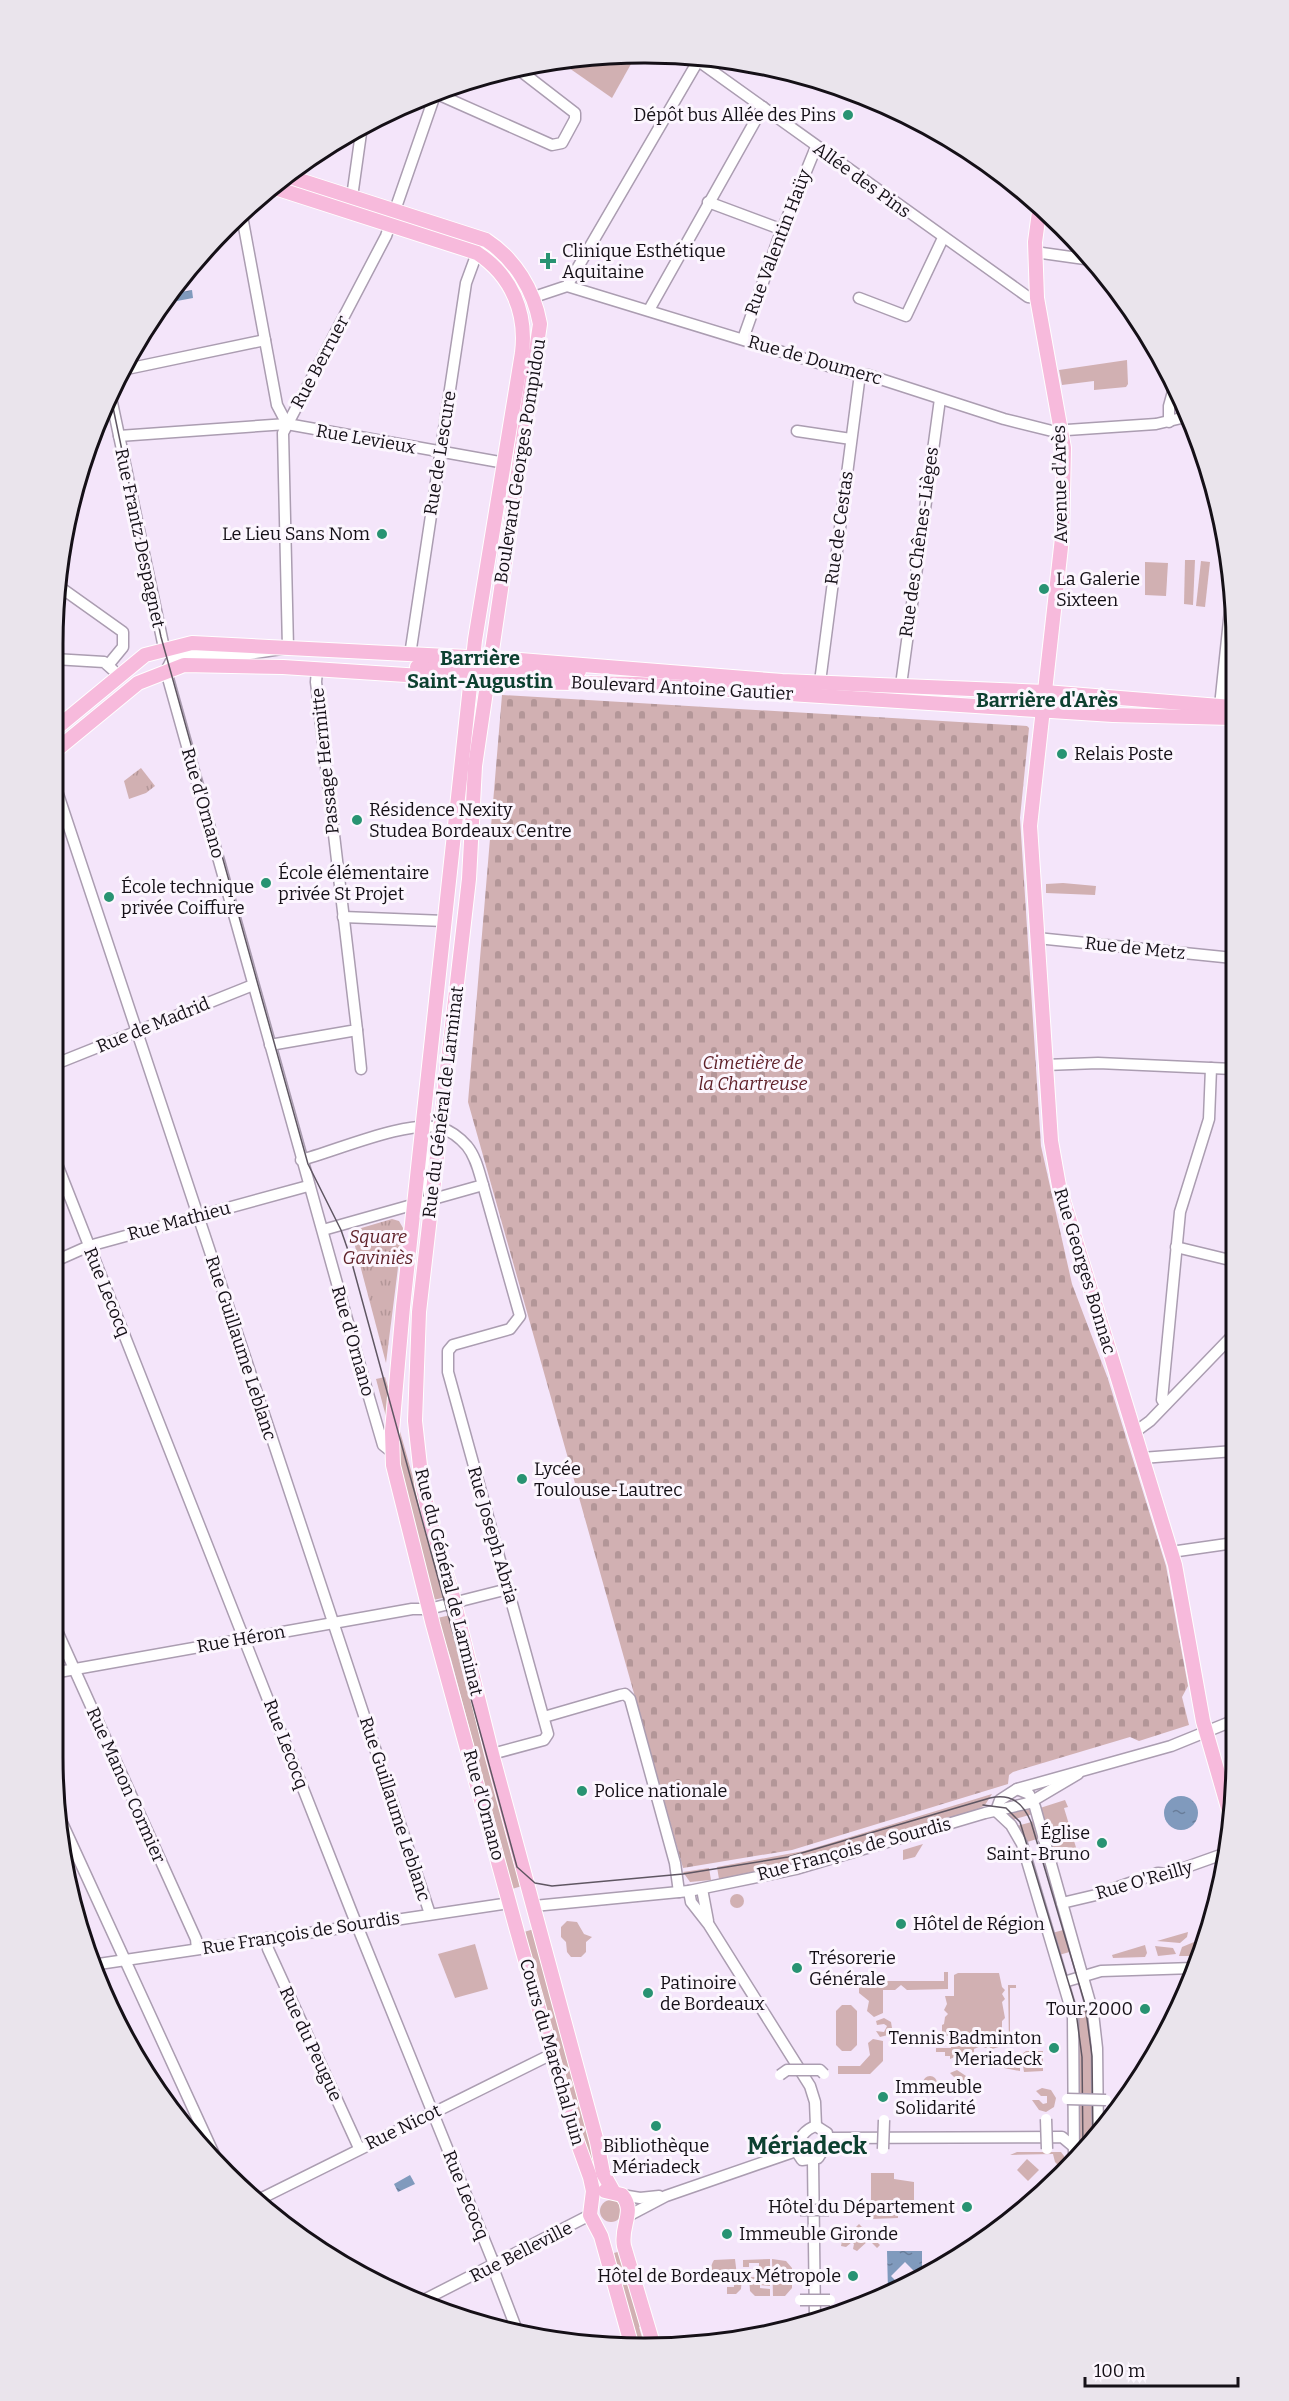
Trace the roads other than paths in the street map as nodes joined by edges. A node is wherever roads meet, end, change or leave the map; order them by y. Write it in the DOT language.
graph roads {
  1 [pos="690,65"];
  2 [pos="706,67"];
  3 [pos="526,75"];
  4 [pos="447,98"];
  5 [pos="432,103"];
  6 [pos="763,106"];
  7 [pos="360,138"];
  8 [pos="816,147"];
  9 [pos="296,179"];
  10 [pos="282,190"];
  11 [pos="352,197"];
  12 [pos="708,202"];
  13 [pos="395,210"];
  14 [pos="1039,217"];
  15 [pos="244,223"];
  16 [pos="390,224"];
  17 [pos="783,230"];
  18 [pos="943,238"];
  19 [pos="1035,252"];
  20 [pos="477,253"];
  21 [pos="1080,259"];
  22 [pos="567,286"];
  23 [pos="534,297"];
  24 [pos="859,298"];
  25 [pos="1037,298"];
  26 [pos="649,310"];
  27 [pos="742,339"];
  28 [pos="265,340"];
  29 [pos="134,368"];
  30 [pos="860,374"];
  31 [pos="1171,398"];
  32 [pos="940,399"];
  33 [pos="113,408"];
  34 [pos="1181,419"];
  35 [pos="1170,422"];
  36 [pos="286,424"];
  37 [pos="797,431"];
  38 [pos="1062,431"];
  39 [pos="119,436"];
  40 [pos="851,439"];
  41 [pos="440,452"];
  42 [pos="505,463"];
  43 [pos="66,591"];
  44 [pos="164,648"];
  45 [pos="288,648"];
  46 [pos="410,655"];
  47 [pos="491,658"];
  48 [pos="63,660"];
  49 [pos="109,664"];
  50 [pos="472,668"];
  51 [pos="620,668"];
  52 [pos="317,670"];
  53 [pos="165,671"];
  54 [pos="118,676"];
  55 [pos="487,677"];
  56 [pos="820,682"];
  57 [pos="629,684"];
  58 [pos="901,685"];
  59 [pos="1045,692"];
  60 [pos="1181,705"];
  61 [pos="1226,707"];
  62 [pos="1043,710"];
  63 [pos="1226,718"];
  64 [pos="63,722"];
  65 [pos="63,745"];
  66 [pos="63,809"];
  67 [pos="343,917"];
  68 [pos="445,921"];
  69 [pos="1037,938"];
  70 [pos="1226,957"];
  71 [pos="253,985"];
  72 [pos="357,1030"];
  73 [pos="136,1032"];
  74 [pos="270,1045"];
  75 [pos="63,1061"];
  76 [pos="1046,1065"];
  77 [pos="1211,1068"];
  78 [pos="1226,1068"];
  79 [pos="361,1070"];
  80 [pos="423,1126"];
  81 [pos="440,1128"];
  82 [pos="301,1160"];
  83 [pos="63,1181"];
  84 [pos="483,1185"];
  85 [pos="308,1186"];
  86 [pos="431,1201"];
  87 [pos="415,1205"];
  88 [pos="197,1215"];
  89 [pos="323,1230"];
  90 [pos="89,1245"];
  91 [pos="1176,1247"];
  92 [pos="63,1257"];
  93 [pos="1226,1259"];
  94 [pos="1226,1342"];
  95 [pos="1166,1404"];
  96 [pos="1135,1432"];
  97 [pos="1226,1452"];
  98 [pos="393,1453"];
  99 [pos="1143,1458"];
  100 [pos="1226,1544"];
  101 [pos="1171,1552"];
  102 [pos="508,1589"];
  103 [pos="454,1603"];
  104 [pos="429,1609"];
  105 [pos="333,1623"];
  106 [pos="245,1639"];
  107 [pos="63,1644"];
  108 [pos="74,1669"];
  109 [pos="63,1671"];
  110 [pos="544,1717"];
  111 [pos="1226,1723"];
  112 [pos="1206,1730"];
  113 [pos="492,1754"];
  114 [pos="1078,1774"];
  115 [pos="1017,1790"];
  116 [pos="1225,1794"];
  117 [pos="1033,1801"];
  118 [pos="996,1811"];
  119 [pos="69,1838"];
  120 [pos="1217,1856"];
  121 [pos="702,1889"];
  122 [pos="684,1891"];
  123 [pos="510,1903"];
  124 [pos="1062,1904"];
  125 [pos="534,1906"];
  126 [pos="430,1914"];
  127 [pos="709,1924"];
  128 [pos="357,1925"];
  129 [pos="267,1938"];
  130 [pos="197,1949"];
  131 [pos="124,1960"];
  132 [pos="101,1964"];
  133 [pos="1186,1968"];
  134 [pos="1084,1976"];
  135 [pos="1065,1982"];
  136 [pos="552,2054"];
  137 [pos="824,2074"];
  138 [pos="780,2075"];
  139 [pos="1067,2099"];
  140 [pos="1106,2100"];
  141 [pos="432,2112"];
  142 [pos="1046,2119"];
  143 [pos="884,2120"];
  144 [pos="1098,2120"];
  145 [pos="816,2126"];
  146 [pos="1074,2126"];
  147 [pos="1062,2137"];
  148 [pos="828,2138"];
  149 [pos="208,2141"];
  150 [pos="1074,2147"];
  151 [pos="359,2148"];
  152 [pos="1047,2149"];
  153 [pos="883,2150"];
  154 [pos="796,2151"];
  155 [pos="813,2160"];
  156 [pos="617,2193"];
  157 [pos="666,2196"];
  158 [pos="264,2197"];
  159 [pos="592,2200"];
  160 [pos="800,2210"];
  161 [pos="829,2210"];
  162 [pos="627,2219"];
  163 [pos="593,2220"];
  164 [pos="493,2266"];
  165 [pos="430,2297"];
  166 [pos="800,2300"];
  167 [pos="830,2300"];
  168 [pos="815,2312"];
  169 [pos="514,2323"];
  170 [pos="629,2338"];
  171 [pos="651,2338"];
  1 -- 22 [label="street"];
  2 -- 6 [label="street, Allée des Pins"];
  3 -- 4 [label="street"];
  5 -- 13 [label="street, Rue Berruer"];
  6 -- 8 [label="street, Allée des Pins"];
  6 -- 12 [label="street"];
  7 -- 11 [label="street"];
  8 -- 17 [label="street, Rue Valentin Haüy"];
  8 -- 18 [label="street, Allée des Pins"];
  9 -- 11 [label="main road, Boulevard Georges Pompidou"];
  10 -- 16 [label="main road, Boulevard Georges Pompidou"];
  11 -- 13 [label="main road, Boulevard Georges Pompidou"];
  12 -- 17 [label="street"];
  12 -- 26 [label="street"];
  13 -- 16 [label="street, Rue Berruer"];
  13 -- 23 [label="main road, Boulevard Georges Pompidou"];
  14 -- 19 [label="main road, Avenue d'Arès"];
  15 -- 28 [label="street"];
  16 -- 20 [label="main road, Boulevard Georges Pompidou"];
  16 -- 36 [label="street, Rue Berruer"];
  17 -- 27 [label="street, Rue Valentin Haüy"];
  18 -- 24 [label="street"];
  18 -- 25 [label="street, Allée des Pins"];
  19 -- 21 [label="street"];
  19 -- 25 [label="main road, Avenue d'Arès"];
  20 -- 41 [label="street, Rue de Lescure"];
  20 -- 42 [label="main road, Boulevard Georges Pompidou"];
  22 -- 23 [label="street"];
  22 -- 26 [label="street, Rue de Doumerc"];
  23 -- 47 [label="main road, Boulevard Georges Pompidou"];
  25 -- 38 [label="main road, Avenue d'Arès"];
  26 -- 27 [label="street, Rue de Doumerc"];
  27 -- 30 [label="street, Rue de Doumerc"];
  28 -- 29 [label="street"];
  28 -- 36 [label="street"];
  30 -- 32 [label="street, Rue de Doumerc"];
  30 -- 40 [label="street, Rue de Cestas"];
  31 -- 35 [label="street"];
  32 -- 38 [label="street, Rue de Doumerc"];
  32 -- 58 [label="street, Rue des Chênes-Lièges"];
  33 -- 39 [label="street, Rue Frantz Despagnet"];
  34 -- 35 [label="street, Rue de Doumerc"];
  35 -- 38 [label="street, Rue de Doumerc"];
  36 -- 39 [label="street, Rue Levieux"];
  36 -- 41 [label="street, Rue Levieux"];
  36 -- 45 [label="street, Rue Berruer"];
  37 -- 40 [label="street"];
  38 -- 59 [label="main road, Avenue d'Arès"];
  39 -- 44 [label="street, Rue Frantz Despagnet"];
  40 -- 56 [label="street, Rue de Cestas"];
  41 -- 42 [label="street, Rue Levieux"];
  41 -- 46 [label="street, Rue de Lescure"];
  42 -- 50 [label="main road, Boulevard Georges Pompidou"];
  43 -- 49 [label="street"];
  44 -- 45 [label="main road, Boulevard Antoine Gautier"];
  44 -- 54 [label="main road, Boulevard Antoine Gautier"];
  45 -- 46 [label="main road, Boulevard Antoine Gautier"];
  45 -- 53 [label="street, Boulevard Antoine Gautier"];
  46 -- 50 [label="main road, Boulevard Antoine Gautier"];
  47 -- 50 [label="main road"];
  47 -- 51 [label="main road, Boulevard Antoine Gautier"];
  47 -- 55 [label="main road, Boulevard Georges Pompidou"];
  48 -- 49 [label="street"];
  49 -- 54 [label="street"];
  50 -- 52 [label="main road"];
  50 -- 55 [label="main road, Boulevard Antoine Gautier"];
  50 -- 68 [label="main road, Rue du Général de Larminat"];
  51 -- 55 [label="main road"];
  51 -- 56 [label="main road, Boulevard Antoine Gautier"];
  51 -- 57 [label="street"];
  52 -- 53 [label="main road"];
  52 -- 67 [label="street, Passage Hermitte"];
  53 -- 65 [label="main road"];
  53 -- 71 [label="street, Rue d'Ornano"];
  54 -- 64 [label="main road, Boulevard Antoine Gautier"];
  55 -- 57 [label="main road, Boulevard Antoine Gautier"];
  55 -- 81 [label="main road, Rue du Général de Larminat"];
  56 -- 58 [label="main road, Boulevard Antoine Gautier"];
  57 -- 62 [label="main road, Boulevard Antoine Gautier"];
  58 -- 59 [label="main road, Boulevard Antoine Gautier"];
  59 -- 60 [label="main road, Boulevard Antoine Gautier"];
  59 -- 62 [label="main road, Avenue d'Arès"];
  60 -- 61 [label="main road"];
  60 -- 62 [label="main road"];
  62 -- 63 [label="main road, Boulevard Antoine Gautier"];
  62 -- 69 [label="main road, Rue Georges Bonnac"];
  66 -- 73 [label="street, Rue Guillaume Leblanc"];
  67 -- 68 [label="street"];
  67 -- 72 [label="street, Passage Hermitte"];
  68 -- 80 [label="main road, Rue du Général de Larminat"];
  69 -- 70 [label="street, Rue de Metz"];
  69 -- 76 [label="main road, Rue Georges Bonnac"];
  71 -- 73 [label="street, Rue de Madrid"];
  71 -- 74 [label="street, Rue d'Ornano"];
  72 -- 74 [label="street"];
  72 -- 79 [label="street, Passage Hermitte"];
  73 -- 75 [label="street, Rue de Madrid"];
  73 -- 88 [label="street, Rue Guillaume Leblanc"];
  74 -- 82 [label="street, Rue d'Ornano"];
  76 -- 77 [label="street"];
  76 -- 96 [label="main road, Rue Georges Bonnac"];
  77 -- 78 [label="street"];
  77 -- 91 [label="street"];
  80 -- 81 [label="street"];
  80 -- 82 [label="street"];
  80 -- 86 [label="street"];
  80 -- 87 [label="main road, Rue du Général de Larminat"];
  81 -- 84 [label="street"];
  81 -- 86 [label="main road, Rue du Général de Larminat"];
  82 -- 85 [label="street, Rue d'Ornano"];
  83 -- 90 [label="street, Rue Lecocq"];
  84 -- 86 [label="street"];
  84 -- 102 [label="street, Rue Joseph Abria"];
  85 -- 88 [label="street, Rue Mathieu"];
  85 -- 89 [label="street, Rue d'Ornano"];
  86 -- 87 [label="street"];
  86 -- 103 [label="main road, Rue du Général de Larminat"];
  87 -- 89 [label="street"];
  87 -- 98 [label="main road, Rue du Général de Larminat"];
  88 -- 90 [label="street, Rue Mathieu"];
  88 -- 105 [label="street, Rue Guillaume Leblanc"];
  89 -- 98 [label="street, Rue d'Ornano"];
  90 -- 92 [label="street, Rue Mathieu"];
  90 -- 106 [label="street, Rue Lecocq"];
  91 -- 93 [label="street"];
  91 -- 95 [label="street"];
  94 -- 95 [label="street"];
  95 -- 96 [label="street"];
  96 -- 99 [label="main road, Rue Georges Bonnac"];
  97 -- 99 [label="street"];
  98 -- 104 [label="main road, Rue d'Ornano"];
  99 -- 101 [label="main road, Rue Georges Bonnac"];
  100 -- 101 [label="street"];
  101 -- 112 [label="main road, Rue Georges Bonnac"];
  102 -- 103 [label="street"];
  102 -- 110 [label="street, Rue Joseph Abria"];
  103 -- 104 [label="street, Rue Héron"];
  103 -- 113 [label="main road, Rue du Général de Larminat"];
  104 -- 105 [label="street, Rue Héron"];
  104 -- 123 [label="main road, Rue d'Ornano"];
  105 -- 106 [label="street, Rue Héron"];
  105 -- 126 [label="street, Rue Guillaume Leblanc"];
  106 -- 108 [label="street, Rue Héron"];
  106 -- 128 [label="street, Rue Lecocq"];
  107 -- 108 [label="street, Rue Manon Cormier"];
  108 -- 109 [label="street, Rue Héron"];
  108 -- 130 [label="street, Rue Manon Cormier"];
  110 -- 113 [label="street"];
  110 -- 122 [label="street"];
  111 -- 112 [label="street"];
  112 -- 114 [label="street"];
  112 -- 116 [label="main road, Rue Georges Bonnac"];
  113 -- 125 [label="main road, Rue du Général de Larminat"];
  114 -- 115 [label="street"];
  114 -- 117 [label="street, Rue François de Sourdis"];
  115 -- 117 [label="street"];
  115 -- 118 [label="street"];
  117 -- 118 [label="street, Rue François de Sourdis"];
  117 -- 124 [label="street"];
  118 -- 121 [label="street, Rue François de Sourdis"];
  118 -- 135 [label="street"];
  119 -- 131 [label="street"];
  120 -- 124 [label="street, Rue O'Reilly"];
  121 -- 122 [label="street, Rue François de Sourdis"];
  121 -- 127 [label="street"];
  122 -- 125 [label="street, Rue François de Sourdis"];
  122 -- 127 [label="street"];
  123 -- 126 [label="street, Rue François de Sourdis"];
  123 -- 136 [label="main road, Cours du Maréchal Juin"];
  124 -- 134 [label="street"];
  125 -- 156 [label="main road, Cours du Maréchal Juin"];
  126 -- 128 [label="street, Rue François de Sourdis"];
  127 -- 145 [label="street"];
  128 -- 129 [label="street, Rue François de Sourdis"];
  128 -- 141 [label="street, Rue Lecocq"];
  129 -- 130 [label="street, Rue François de Sourdis"];
  129 -- 151 [label="street, Rue du Peugue"];
  130 -- 131 [label="street, Rue François de Sourdis"];
  131 -- 132 [label="street, Rue François de Sourdis"];
  131 -- 149 [label="street"];
  133 -- 134 [label="street"];
  134 -- 135 [label="street"];
  134 -- 144 [label="street"];
  135 -- 146 [label="street"];
  136 -- 141 [label="street, Rue Nicot"];
  136 -- 159 [label="main road, Cours du Maréchal Juin"];
  137 -- 138 [label="street, bridge"];
  139 -- 140 [label="street, bridge"];
  141 -- 151 [label="street, Rue Nicot"];
  141 -- 164 [label="street, Rue Lecocq"];
  142 -- 152 [label="street, bridge"];
  143 -- 153 [label="street, bridge"];
  145 -- 148 [label="street"];
  145 -- 154 [label="street"];
  146 -- 147 [label="street"];
  146 -- 150 [label="street"];
  147 -- 148 [label="street"];
  147 -- 150 [label="street"];
  148 -- 155 [label="street"];
  151 -- 158 [label="street, Rue Nicot"];
  154 -- 155 [label="street"];
  154 -- 157 [label="street"];
  155 -- 168 [label="street"];
  156 -- 157 [label="street"];
  156 -- 159 [label="main road"];
  156 -- 162 [label="main road, Cours du Maréchal Juin"];
  157 -- 162 [label="street"];
  159 -- 163 [label="main road, Cours du Maréchal Juin"];
  160 -- 161 [label="street, bridge"];
  162 -- 163 [label="main road"];
  162 -- 171 [label="main road, Cours du Maréchal Juin"];
  163 -- 164 [label="street, Rue Belleville"];
  163 -- 170 [label="main road, Cours du Maréchal Juin"];
  164 -- 165 [label="street, Rue Belleville"];
  164 -- 169 [label="street, Rue Lecocq"];
  166 -- 167 [label="street, bridge"];
}
